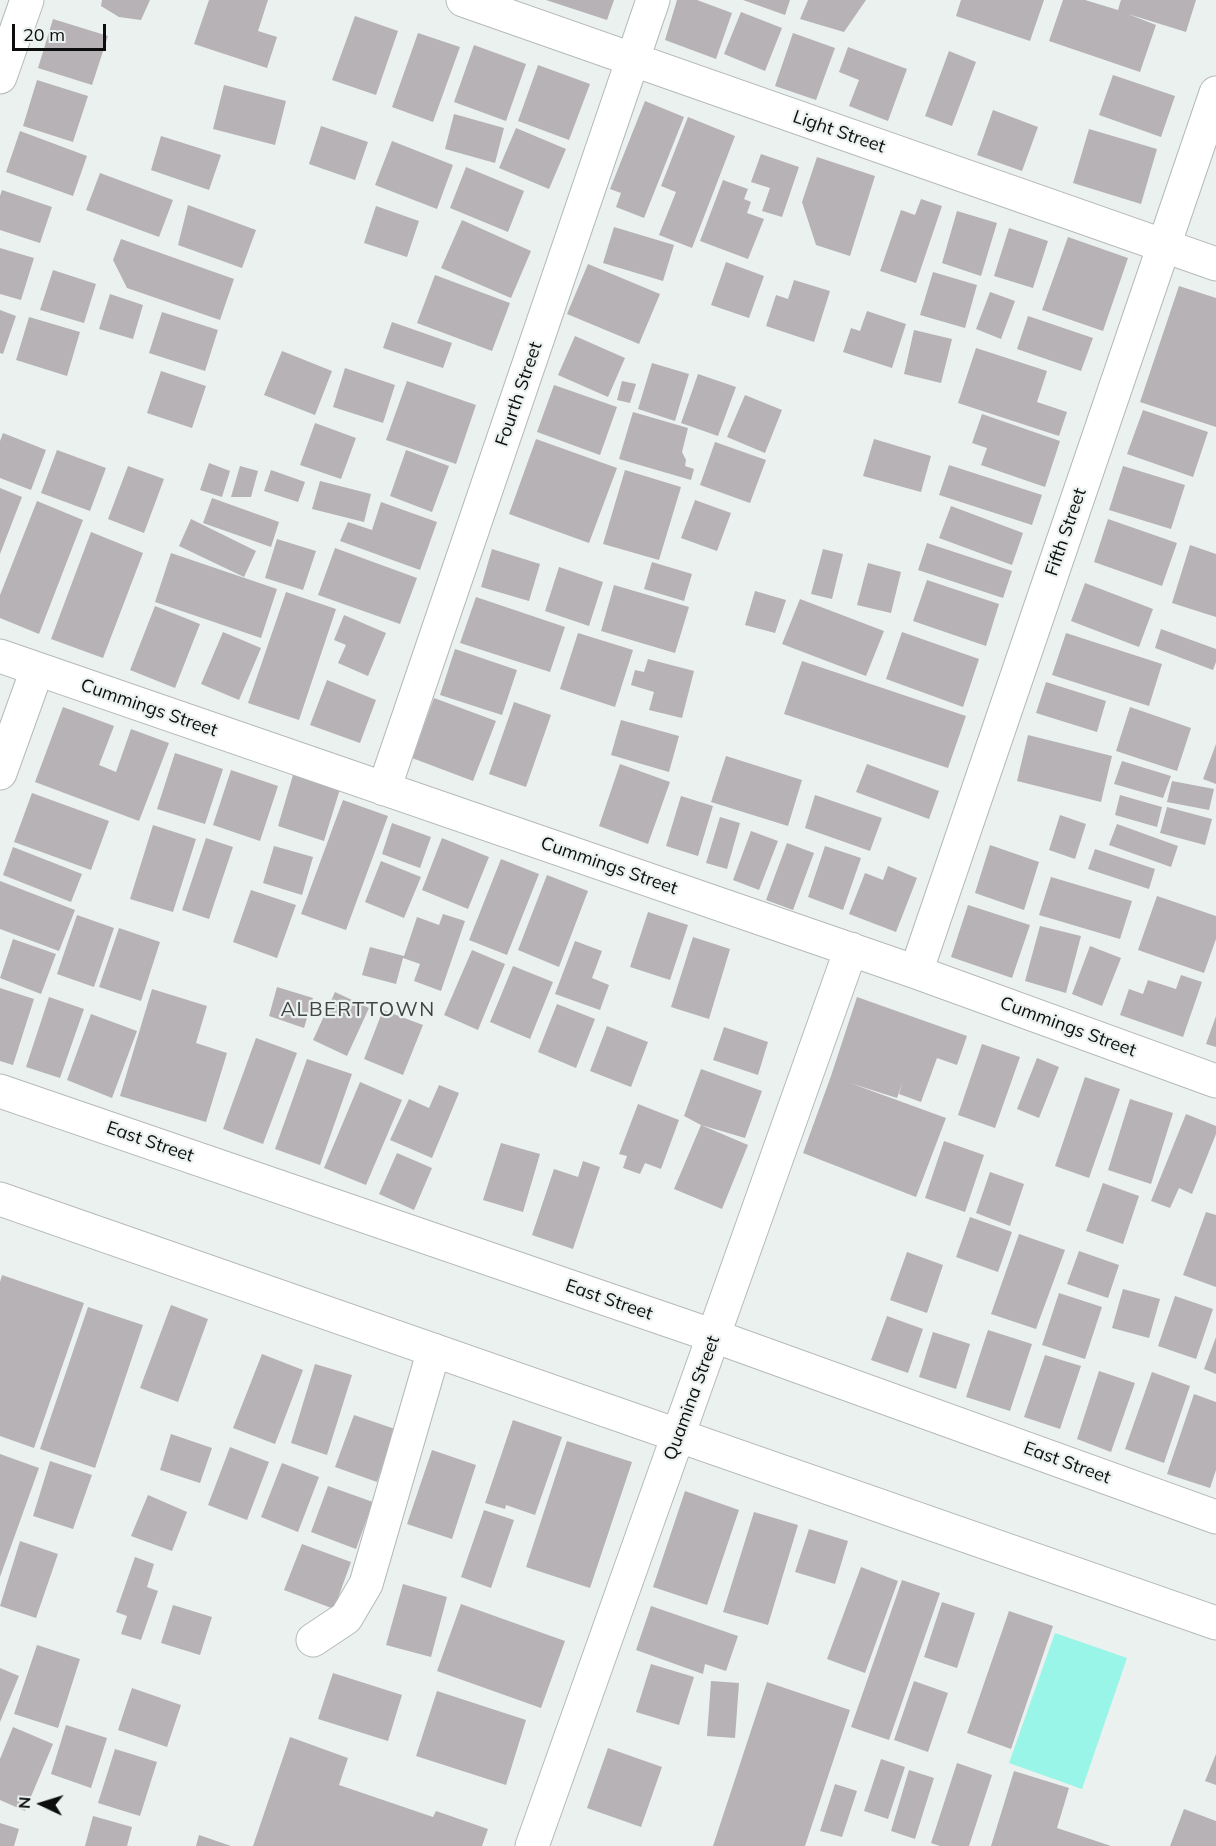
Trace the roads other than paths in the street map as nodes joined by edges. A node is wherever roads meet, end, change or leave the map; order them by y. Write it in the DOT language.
graph roads {
  1 [pos="27,0"];
  2 [pos="463,0"];
  3 [pos="653,0"];
  4 [pos="633,60"];
  5 [pos="0,77"];
  6 [pos="1216,93"];
  7 [pos="1164,246"];
  8 [pos="1216,264"];
  9 [pos="0,656"];
  10 [pos="37,669"];
  11 [pos="0,773"];
  12 [pos="384,789"];
  13 [pos="851,949"];
  14 [pos="916,972"];
  15 [pos="1216,1081"];
  16 [pos="0,1091"];
  17 [pos="0,1199"];
  18 [pos="714,1336"];
  19 [pos="434,1350"];
  20 [pos="678,1435"];
  21 [pos="1216,1517"];
  22 [pos="1216,1623"];
  23 [pos="313,1640"];
  24 [pos="532,1846"];
  1 -- 5 [label="street"];
  2 -- 4 [label="street, Light Street"];
  3 -- 4 [label="street, Fourth Street"];
  4 -- 7 [label="street, Light Street"];
  4 -- 12 [label="street, Fourth Street"];
  6 -- 7 [label="street, Fifth Street"];
  7 -- 8 [label="street, Light Street"];
  7 -- 14 [label="street, Fifth Street"];
  9 -- 10 [label="street, Cummings Street"];
  10 -- 11 [label="street"];
  10 -- 12 [label="street, Cummings Street"];
  12 -- 13 [label="street, Cummings Street"];
  13 -- 14 [label="street, Cummings Street"];
  13 -- 18 [label="street, Quamina Street"];
  14 -- 15 [label="street, Cummings Street"];
  16 -- 18 [label="street, East Street"];
  17 -- 19 [label="street"];
  18 -- 20 [label="street, Quamina Street"];
  18 -- 21 [label="street, East Street"];
  19 -- 20 [label="street"];
  19 -- 23 [label="street"];
  20 -- 22 [label="street"];
  20 -- 24 [label="street, Quamina Street"];
}
